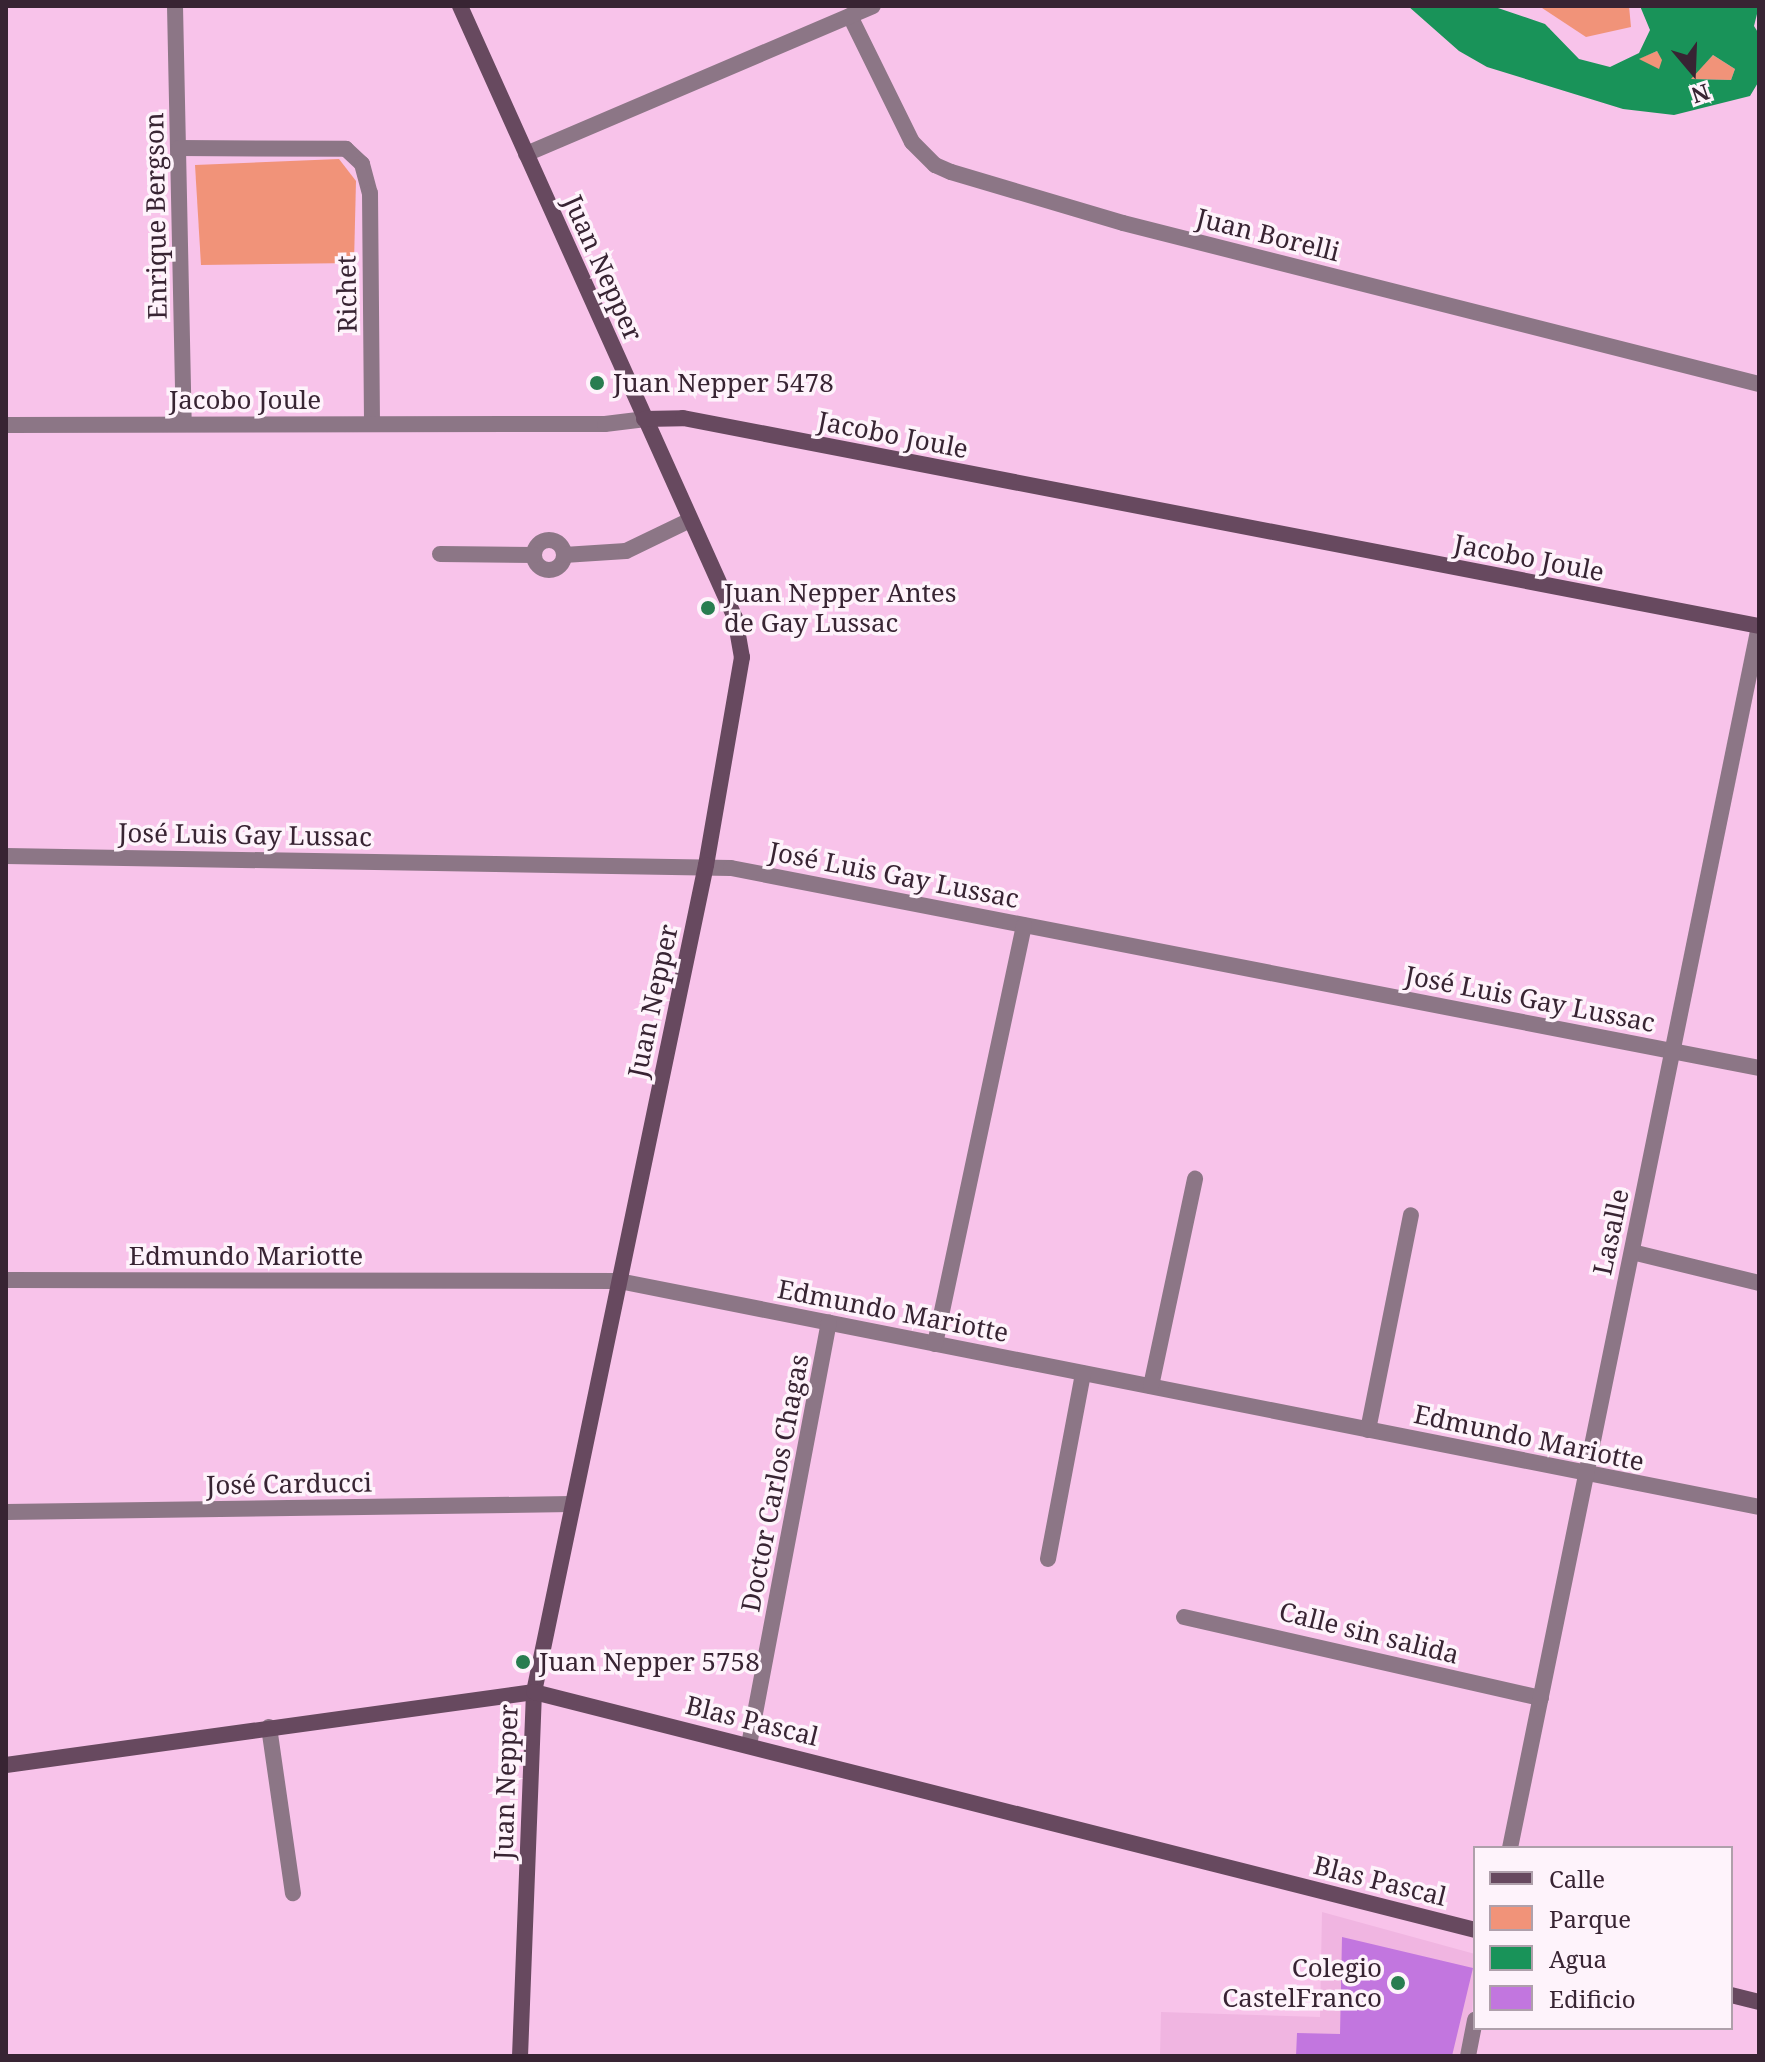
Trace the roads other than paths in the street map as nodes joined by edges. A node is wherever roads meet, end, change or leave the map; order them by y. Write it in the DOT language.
graph roads {
  1 [pos="175,6"];
  2 [pos="461,6"];
  3 [pos="873,6"];
  4 [pos="850,16"];
  5 [pos="179,148"];
  6 [pos="526,154"];
  7 [pos="1759,384"];
  8 [pos="644,419"];
  9 [pos="184,424"];
  10 [pos="372,424"];
  11 [pos="6,425"];
  12 [pos="690,520"];
  13 [pos="440,554"];
  14 [pos="1759,626"];
  15 [pos="6,856"];
  16 [pos="706,865"];
  17 [pos="1024,925"];
  18 [pos="1674,1051"];
  19 [pos="1759,1068"];
  20 [pos="1195,1179"];
  21 [pos="1411,1215"];
  22 [pos="1632,1252"];
  23 [pos="6,1280"];
  24 [pos="619,1281"];
  25 [pos="1759,1283"];
  26 [pos="829,1323"];
  27 [pos="935,1344"];
  28 [pos="1083,1373"];
  29 [pos="1151,1386"];
  30 [pos="1368,1430"];
  31 [pos="1586,1476"];
  32 [pos="572,1504"];
  33 [pos="1759,1507"];
  34 [pos="6,1512"];
  35 [pos="1048,1559"];
  36 [pos="1184,1617"];
  37 [pos="534,1692"];
  38 [pos="1541,1698"];
  39 [pos="269,1727"];
  40 [pos="749,1745"];
  41 [pos="6,1765"];
  42 [pos="1510,1846"];
  43 [pos="293,1893"];
  44 [pos="1473,1929"];
  45 [pos="1733,1996"];
  46 [pos="1759,2002"];
  47 [pos="1473,2030"];
  48 [pos="520,2056"];
  49 [pos="1468,2056"];
  1 -- 5 [label="street, Enrique Bergson"];
  2 -- 6 [label="main road, Juan Nepper"];
  3 -- 4 [label="street"];
  4 -- 6 [label="street"];
  4 -- 7 [label="street, Juan Borelli"];
  5 -- 9 [label="street, Enrique Bergson"];
  5 -- 10 [label="street, Richet"];
  6 -- 8 [label="main road, Juan Nepper"];
  8 -- 10 [label="street, Jacobo Joule"];
  8 -- 12 [label="main road, Juan Nepper"];
  8 -- 14 [label="main road, Jacobo Joule"];
  9 -- 10 [label="street, Jacobo Joule"];
  9 -- 11 [label="street, Jacobo Joule"];
  12 -- 13 [label="street"];
  12 -- 16 [label="main road, Juan Nepper"];
  14 -- 18 [label="street, Lasalle"];
  15 -- 16 [label="street, José Luis Gay Lussac"];
  16 -- 17 [label="street, José Luis Gay Lussac"];
  16 -- 24 [label="main road, Juan Nepper"];
  17 -- 18 [label="street, José Luis Gay Lussac"];
  17 -- 27 [label="street"];
  18 -- 19 [label="street, José Luis Gay Lussac"];
  18 -- 22 [label="street, Lasalle"];
  20 -- 29 [label="street"];
  21 -- 30 [label="street"];
  22 -- 25 [label="street"];
  22 -- 31 [label="street, Lasalle"];
  23 -- 24 [label="street, Edmundo Mariotte"];
  24 -- 26 [label="street, Edmundo Mariotte"];
  24 -- 32 [label="main road, Juan Nepper"];
  26 -- 27 [label="street, Edmundo Mariotte"];
  26 -- 40 [label="street, Doctor Carlos Chagas"];
  27 -- 28 [label="street, Edmundo Mariotte"];
  28 -- 29 [label="street, Edmundo Mariotte"];
  28 -- 35 [label="street"];
  29 -- 30 [label="street, Edmundo Mariotte"];
  30 -- 31 [label="street, Edmundo Mariotte"];
  31 -- 33 [label="street, Edmundo Mariotte"];
  31 -- 38 [label="street, Lasalle"];
  32 -- 34 [label="street, José Carducci"];
  32 -- 37 [label="main road, Juan Nepper"];
  36 -- 38 [label="street, Calle sin salida"];
  37 -- 39 [label="main road, Blas Pascal"];
  37 -- 40 [label="main road, Blas Pascal"];
  37 -- 48 [label="main road, Juan Nepper"];
  38 -- 42 [label="street, Lasalle"];
  39 -- 41 [label="main road, Blas Pascal"];
  39 -- 43 [label="street"];
  40 -- 44 [label="main road, Blas Pascal"];
  45 -- 46 [label="main road"];
  47 -- 49 [label="street"];
}
